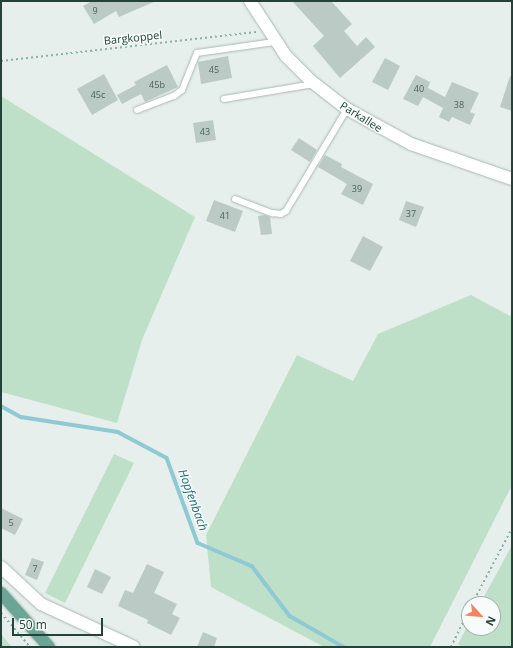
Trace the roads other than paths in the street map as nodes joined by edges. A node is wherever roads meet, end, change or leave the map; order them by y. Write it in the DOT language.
graph roads {
  1 [pos="250,1"];
  2 [pos="274,42"];
  3 [pos="314,84"];
  4 [pos="224,99"];
  5 [pos="347,109"];
  6 [pos="137,110"];
  7 [pos="512,179"];
  8 [pos="235,199"];
  9 [pos="1,567"];
  10 [pos="1,593"];
  11 [pos="49,647"];
  12 [pos="134,647"];
  1 -- 2 [label="street, Parkallee"];
  2 -- 3 [label="street, Parkallee"];
  2 -- 6 [label="lane"];
  3 -- 4 [label="lane"];
  3 -- 5 [label="street, Parkallee"];
  5 -- 7 [label="street, Parkallee"];
  5 -- 8 [label="lane"];
  9 -- 12 [label="street"];
  10 -- 11 [label="main road"];
}
